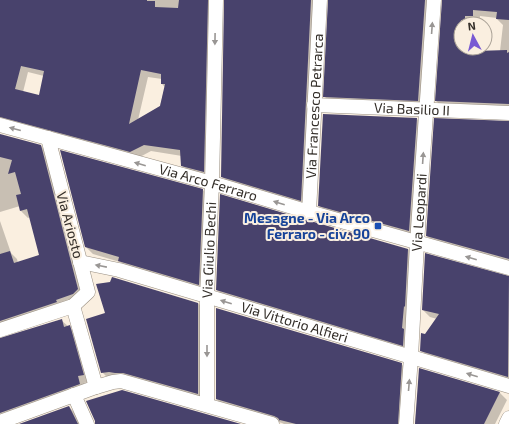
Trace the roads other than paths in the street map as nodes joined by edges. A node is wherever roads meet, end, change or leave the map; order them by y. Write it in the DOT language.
graph roads {
  1 [pos="216,0"];
  2 [pos="320,0"];
  3 [pos="434,0"];
  4 [pos="314,105"];
  5 [pos="426,111"];
  6 [pos="509,114"];
  7 [pos="0,125"];
  8 [pos="48,138"];
  9 [pos="212,183"];
  10 [pos="309,212"];
  11 [pos="417,243"];
  12 [pos="80,262"];
  13 [pos="509,268"];
  14 [pos="207,296"];
  15 [pos="73,306"];
  16 [pos="0,330"];
  17 [pos="411,357"];
  18 [pos="509,386"];
  19 [pos="96,388"];
  20 [pos="74,395"];
  21 [pos="207,405"];
  22 [pos="509,418"];
  23 [pos="0,423"];
  24 [pos="88,424"];
  25 [pos="272,424"];
  26 [pos="406,424"];
  27 [pos="506,424"];
  1 -- 9 [label="street, Via Giulio Bechi, one-way"];
  2 -- 4 [label="street, Via Francesco Petrarca"];
  5 -- 3 [label="street, Via Leopardi, one-way"];
  4 -- 5 [label="street, Via Basilio II"];
  4 -- 10 [label="street, Via Francesco Petrarca"];
  5 -- 6 [label="street, Via Basilio II"];
  11 -- 5 [label="street, Via Leopardi, one-way"];
  8 -- 7 [label="street, Via Arco Ferraro, one-way"];
  9 -- 8 [label="street, Via Arco Ferraro, one-way"];
  8 -- 12 [label="street, Via Ariosto"];
  10 -- 9 [label="street, Via Arco Ferraro, one-way"];
  9 -- 14 [label="street, Via Giulio Bechi"];
  10 -- 11 [label="street, Via Arco Ferraro"];
  13 -- 11 [label="street, Via Arco Ferraro, one-way"];
  11 -- 17 [label="street, Via Leopardi"];
  14 -- 12 [label="street, Via Vittorio Alfieri, one-way"];
  12 -- 15 [label="street, Via Ariosto"];
  17 -- 14 [label="street, Via Vittorio Alfieri, one-way"];
  14 -- 21 [label="street, Via Giulio Bechi, one-way"];
  15 -- 16 [label="street"];
  15 -- 19 [label="street"];
  18 -- 17 [label="street, Via Vittorio Alfieri, one-way"];
  26 -- 17 [label="street, Via Leopardi, one-way"];
  19 -- 20 [label="street"];
  19 -- 21 [label="street"];
  20 -- 23 [label="street"];
  20 -- 24 [label="street"];
  21 -- 25 [label="street"];
  22 -- 27 [label="street"];
}
